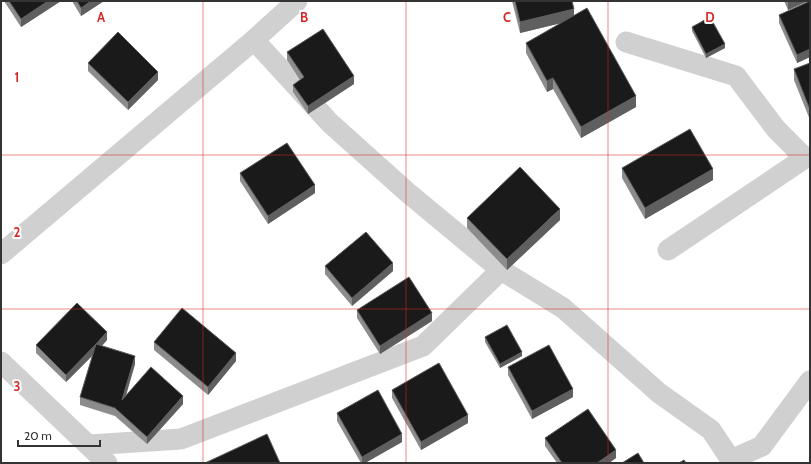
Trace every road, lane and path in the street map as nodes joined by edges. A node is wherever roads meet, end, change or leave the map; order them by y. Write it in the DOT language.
graph roads {
  1 [pos="297,1"];
  2 [pos="254,40"];
  3 [pos="626,42"];
  4 [pos="808,158"];
  5 [pos="668,250"];
  6 [pos="1,254"];
  7 [pos="501,270"];
  8 [pos="1,362"];
  9 [pos="810,381"];
  10 [pos="89,445"];
  11 [pos="731,462"];
  12 [pos="107,463"];
  1 -- 2 [label="street"];
  2 -- 6 [label="street"];
  2 -- 7 [label="street"];
  3 -- 4 [label="street"];
  4 -- 5 [label="street"];
  7 -- 10 [label="street"];
  7 -- 11 [label="street"];
  8 -- 10 [label="street"];
  9 -- 11 [label="street"];
  10 -- 12 [label="street"];
}
